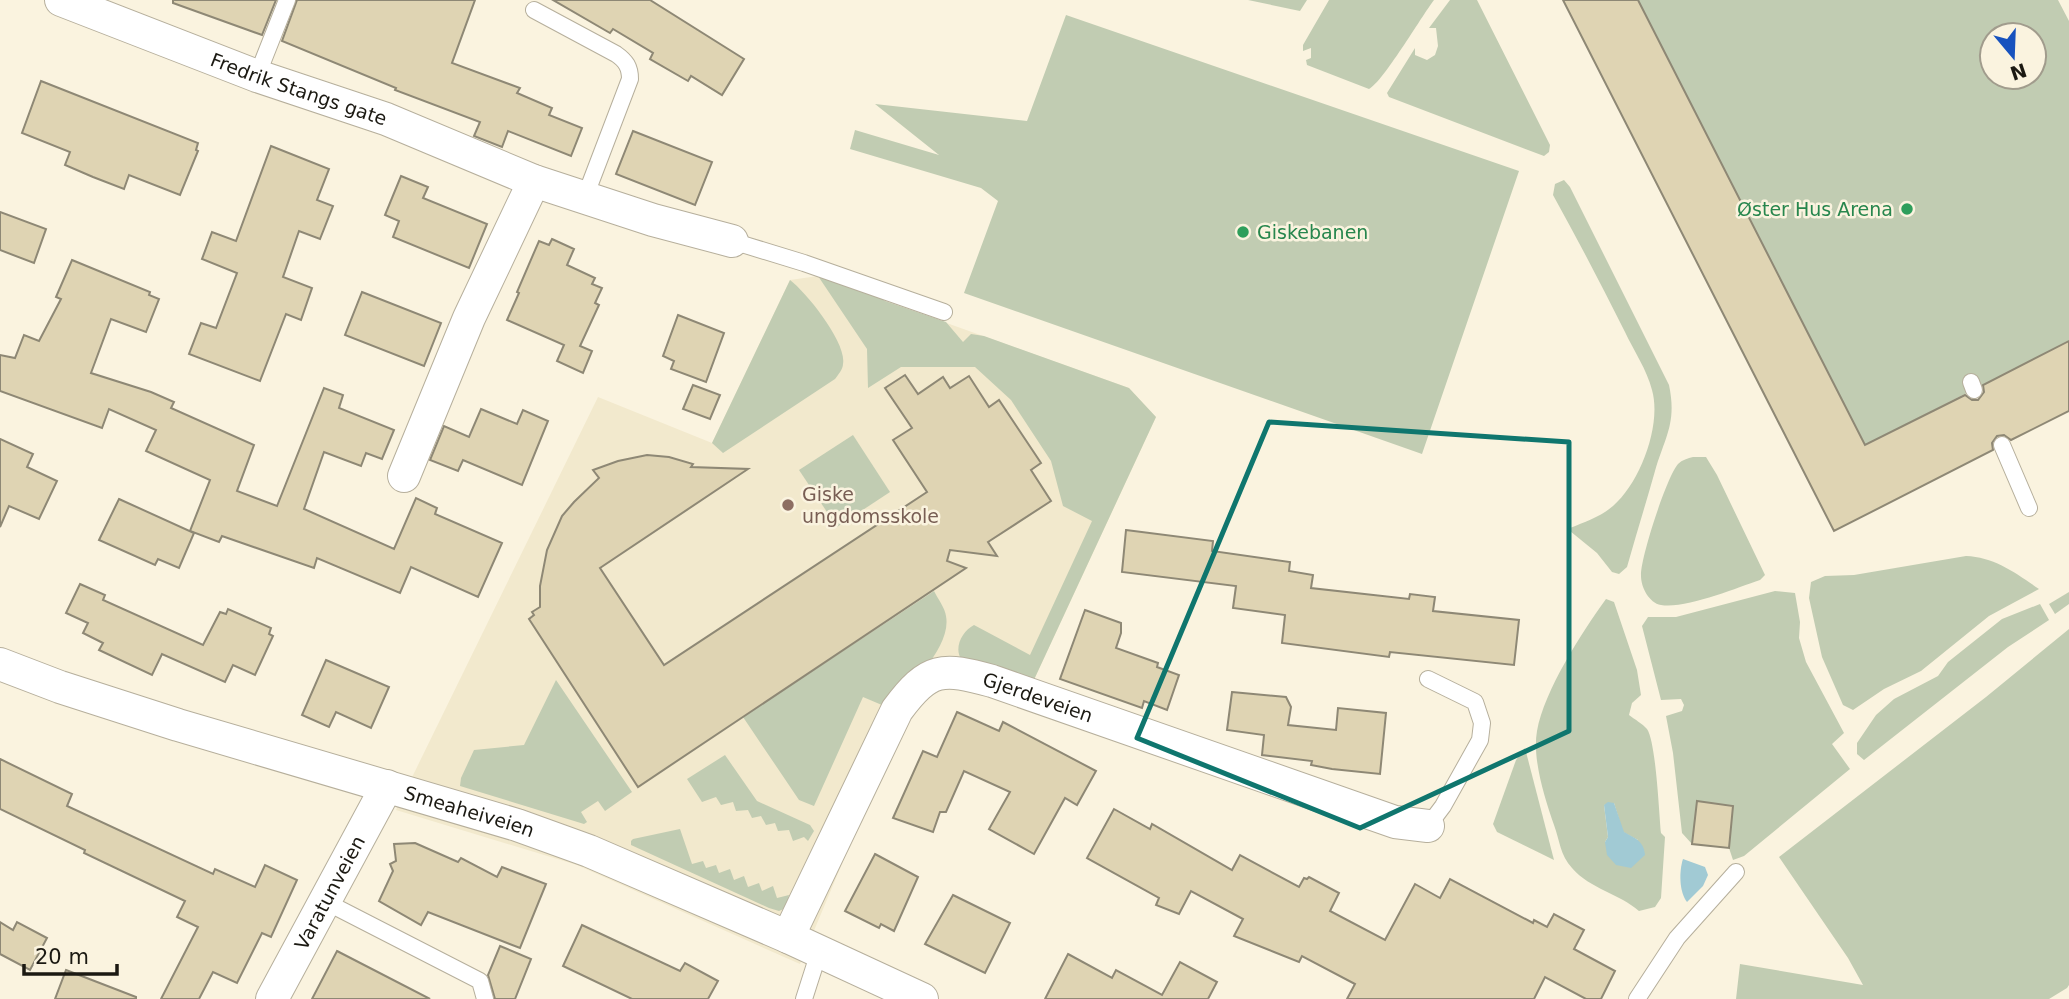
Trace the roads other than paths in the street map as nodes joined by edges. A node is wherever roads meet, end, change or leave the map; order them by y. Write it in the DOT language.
graph roads {
  1 [pos="61,0"];
  2 [pos="287,0"];
  3 [pos="534,10"];
  4 [pos="257,76"];
  5 [pos="534,181"];
  6 [pos="585,197"];
  7 [pos="732,241"];
  8 [pos="944,312"];
  9 [pos="2002,445"];
  10 [pos="404,476"];
  11 [pos="2029,508"];
  12 [pos="0,664"];
  13 [pos="1428,679"];
  14 [pos="387,786"];
  15 [pos="1428,826"];
  16 [pos="1736,872"];
  17 [pos="326,902"];
  18 [pos="788,937"];
  19 [pos="819,952"];
  20 [pos="272,999"];
  21 [pos="485,999"];
  22 [pos="804,999"];
  23 [pos="922,999"];
  24 [pos="1637,999"];
  1 -- 4 [label="street, Fredrik Stangs gate"];
  2 -- 4 [label="lane"];
  3 -- 6 [label="lane"];
  4 -- 5 [label="street, Fredrik Stangs gate"];
  5 -- 6 [label="street, Fredrik Stangs gate"];
  5 -- 10 [label="street"];
  6 -- 7 [label="street, Fredrik Stangs gate"];
  7 -- 8 [label="lane"];
  9 -- 11 [label="lane"];
  12 -- 14 [label="street, Smeaheiveien"];
  13 -- 15 [label="lane"];
  14 -- 17 [label="street, Varatunveien"];
  14 -- 18 [label="street, Smeaheiveien"];
  15 -- 18 [label="street, Gjerdeveien"];
  16 -- 24 [label="lane"];
  17 -- 20 [label="street, Varatunveien"];
  17 -- 21 [label="lane"];
  18 -- 19 [label="street, Smeaheiveien"];
  19 -- 22 [label="lane"];
  19 -- 23 [label="street, Smeaheiveien"];
}
